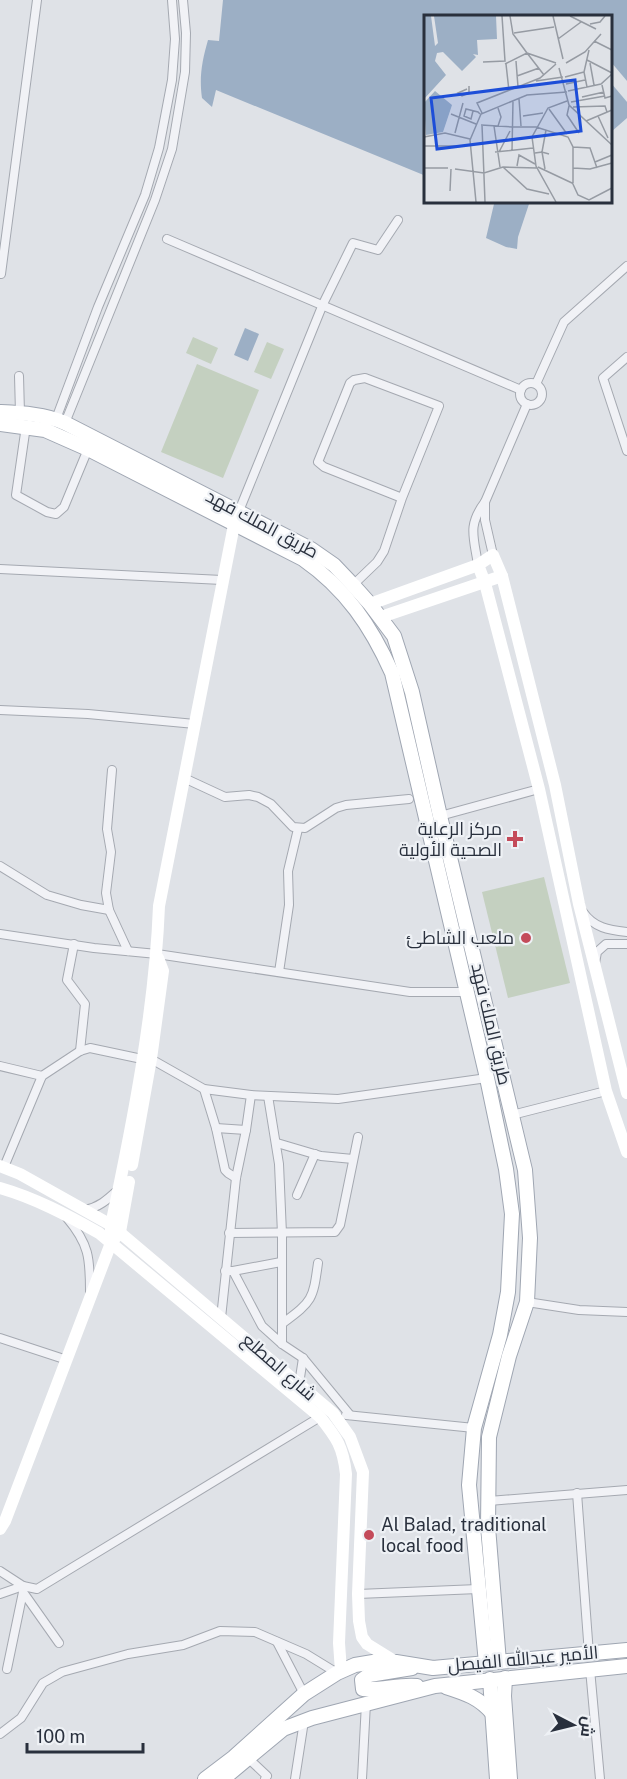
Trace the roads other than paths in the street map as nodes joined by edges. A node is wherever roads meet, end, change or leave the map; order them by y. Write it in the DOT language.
graph roads {
  1 [pos="37,0"];
  2 [pos="172,0"];
  3 [pos="183,0"];
  4 [pos="145,195"];
  5 [pos="155,200"];
  6 [pos="398,220"];
  7 [pos="167,239"];
  8 [pos="627,266"];
  9 [pos="1,274"];
  10 [pos="323,304"];
  11 [pos="627,357"];
  12 [pos="19,376"];
  13 [pos="536,384"];
  14 [pos="521,390"];
  15 [pos="526,404"];
  16 [pos="0,412"];
  17 [pos="20,413"];
  18 [pos="60,421"];
  19 [pos="0,424"];
  20 [pos="26,426"];
  21 [pos="88,449"];
  22 [pos="627,451"];
  23 [pos="402,498"];
  24 [pos="485,502"];
  25 [pos="239,511"];
  26 [pos="234,525"];
  27 [pos="493,555"];
  28 [pos="478,565"];
  29 [pos="0,569"];
  30 [pos="502,576"];
  31 [pos="222,580"];
  32 [pos="485,583"];
  33 [pos="353,585"];
  34 [pos="370,604"];
  35 [pos="381,617"];
  36 [pos="0,710"];
  37 [pos="195,724"];
  38 [pos="112,770"];
  39 [pos="184,778"];
  40 [pos="539,789"];
  41 [pos="409,799"];
  42 [pos="440,816"];
  43 [pos="298,829"];
  44 [pos="0,866"];
  45 [pos="579,904"];
  46 [pos="109,910"];
  47 [pos="467,925"];
  48 [pos="453,929"];
  49 [pos="627,932"];
  50 [pos="0,934"];
  51 [pos="74,944"];
  52 [pos="627,945"];
  53 [pos="128,951"];
  54 [pos="157,954"];
  55 [pos="595,969"];
  56 [pos="279,972"];
  57 [pos="468,992"];
  58 [pos="81,1051"];
  59 [pos="146,1059"];
  60 [pos="0,1066"];
  61 [pos="42,1076"];
  62 [pos="487,1078"];
  63 [pos="624,1078"];
  64 [pos="204,1089"];
  65 [pos="606,1091"];
  66 [pos="627,1093"];
  67 [pos="251,1095"];
  68 [pos="268,1096"];
  69 [pos="512,1114"];
  70 [pos="216,1128"];
  71 [pos="246,1130"];
  72 [pos="358,1137"];
  73 [pos="277,1143"];
  74 [pos="627,1152"];
  75 [pos="315,1154"];
  76 [pos="353,1159"];
  77 [pos="2,1167"];
  78 [pos="236,1178"];
  79 [pos="0,1188"];
  80 [pos="119,1189"];
  81 [pos="297,1195"];
  82 [pos="85,1210"];
  83 [pos="63,1213"];
  84 [pos="116,1228"];
  85 [pos="230,1233"];
  86 [pos="282,1234"];
  87 [pos="111,1243"];
  88 [pos="282,1262"];
  89 [pos="318,1263"];
  90 [pos="229,1271"];
  91 [pos="90,1294"];
  92 [pos="527,1302"];
  93 [pos="627,1312"];
  94 [pos="222,1318"];
  95 [pos="283,1323"];
  96 [pos="0,1338"];
  97 [pos="282,1344"];
  98 [pos="303,1358"];
  99 [pos="67,1360"];
  100 [pos="299,1384"];
  101 [pos="333,1413"];
  102 [pos="350,1415"];
  103 [pos="320,1417"];
  104 [pos="474,1428"];
  105 [pos="627,1490"];
  106 [pos="578,1493"];
  107 [pos="489,1501"];
  108 [pos="0,1529"];
  109 [pos="0,1571"];
  110 [pos="23,1589"];
  111 [pos="478,1589"];
  112 [pos="0,1594"];
  113 [pos="358,1594"];
  114 [pos="489,1634"];
  115 [pos="277,1642"];
  116 [pos="59,1643"];
  117 [pos="627,1650"];
  118 [pos="589,1654"];
  119 [pos="396,1662"];
  120 [pos="492,1662"];
  121 [pos="627,1666"];
  122 [pos="419,1667"];
  123 [pos="7,1669"];
  124 [pos="590,1669"];
  125 [pos="338,1672"];
  126 [pos="505,1678"];
  127 [pos="490,1679"];
  128 [pos="431,1686"];
  129 [pos="304,1694"];
  130 [pos="498,1695"];
  131 [pos="366,1703"];
  132 [pos="493,1715"];
  133 [pos="304,1721"];
  134 [pos="0,1734"];
  135 [pos="249,1759"];
  136 [pos="205,1779"];
  137 [pos="223,1779"];
  138 [pos="265,1779"];
  139 [pos="295,1779"];
  140 [pos="362,1779"];
  141 [pos="497,1779"];
  142 [pos="510,1779"];
  143 [pos="600,1779"];
  1 -- 9 [label="street"];
  2 -- 4 [label="street"];
  3 -- 5 [label="street"];
  4 -- 5 [label="street"];
  4 -- 18 [label="street"];
  5 -- 18 [label="street"];
  6 -- 10 [label="street"];
  7 -- 10 [label="street"];
  8 -- 13 [label="street"];
  10 -- 14 [label="street"];
  10 -- 25 [label="street"];
  11 -- 22 [label="street"];
  12 -- 17 [label="street"];
  13 -- 14 [label="street"];
  13 -- 15 [label="street"];
  14 -- 15 [label="street"];
  15 -- 24 [label="street"];
  16 -- 17 [label="main road, طريق الملك فهد"];
  17 -- 18 [label="main road, طريق الملك فهد"];
  18 -- 25 [label="main road, طريق الملك فهد"];
  19 -- 20 [label="main road, طريق الملك فهد"];
  20 -- 21 [label="main road, طريق الملك فهد"];
  20 -- 21 [label="street"];
  21 -- 26 [label="main road, طريق الملك فهد"];
  23 -- 23 [label="street"];
  23 -- 33 [label="street"];
  24 -- 27 [label="street"];
  24 -- 28 [label="street"];
  25 -- 33 [label="main road, طريق الملك فهد"];
  26 -- 31 [label="street"];
  26 -- 48 [label="main road, طريق الملك فهد"];
  27 -- 28 [label="street"];
  27 -- 30 [label="street"];
  28 -- 32 [label="street"];
  28 -- 34 [label="street"];
  29 -- 31 [label="street"];
  30 -- 32 [label="street"];
  30 -- 45 [label="street"];
  31 -- 37 [label="street"];
  32 -- 35 [label="street"];
  32 -- 40 [label="street"];
  33 -- 34 [label="main road, طريق الملك فهد"];
  34 -- 35 [label="main road, طريق الملك فهد"];
  35 -- 42 [label="main road, طريق الملك فهد"];
  36 -- 37 [label="street"];
  37 -- 39 [label="street"];
  38 -- 46 [label="street"];
  39 -- 43 [label="street"];
  39 -- 54 [label="street"];
  40 -- 42 [label="street"];
  40 -- 65 [label="street"];
  41 -- 43 [label="street"];
  42 -- 47 [label="main road, طريق الملك فهد"];
  43 -- 56 [label="street"];
  44 -- 46 [label="street"];
  45 -- 49 [label="street"];
  45 -- 55 [label="street"];
  46 -- 53 [label="street"];
  47 -- 48 [label="main road"];
  47 -- 69 [label="main road, طريق الملك فهد"];
  48 -- 57 [label="main road, طريق الملك فهد"];
  50 -- 51 [label="street"];
  51 -- 53 [label="street"];
  51 -- 58 [label="street"];
  52 -- 55 [label="street"];
  53 -- 54 [label="street"];
  54 -- 56 [label="street"];
  54 -- 59 [label="street"];
  55 -- 63 [label="street"];
  56 -- 57 [label="street"];
  57 -- 62 [label="main road, طريق الملك فهد"];
  58 -- 59 [label="street"];
  58 -- 61 [label="street"];
  59 -- 64 [label="street"];
  59 -- 80 [label="street"];
  59 -- 84 [label="street"];
  60 -- 61 [label="street"];
  61 -- 77 [label="street"];
  62 -- 68 [label="street"];
  62 -- 104 [label="main road, طريق الملك فهد"];
  63 -- 66 [label="street"];
  64 -- 67 [label="street"];
  64 -- 70 [label="street"];
  65 -- 69 [label="street"];
  65 -- 74 [label="street"];
  67 -- 68 [label="street"];
  67 -- 71 [label="street"];
  68 -- 73 [label="street"];
  69 -- 92 [label="main road, طريق الملك فهد"];
  70 -- 71 [label="street"];
  70 -- 78 [label="street"];
  71 -- 78 [label="street"];
  72 -- 76 [label="street"];
  73 -- 75 [label="street"];
  73 -- 86 [label="street"];
  75 -- 76 [label="street"];
  75 -- 81 [label="street"];
  76 -- 86 [label="street"];
  77 -- 82 [label="street, شارع المطلع"];
  78 -- 85 [label="street"];
  79 -- 83 [label="street, شارع المطلع"];
  80 -- 82 [label="street"];
  80 -- 84 [label="street"];
  82 -- 84 [label="street, شارع المطلع"];
  83 -- 87 [label="street, شارع المطلع"];
  83 -- 91 [label="street"];
  84 -- 87 [label="street"];
  84 -- 94 [label="street, شارع المطلع"];
  85 -- 86 [label="street"];
  85 -- 90 [label="street"];
  86 -- 88 [label="street"];
  87 -- 91 [label="street"];
  87 -- 103 [label="street, شارع المطلع"];
  88 -- 90 [label="street"];
  88 -- 95 [label="street"];
  89 -- 95 [label="street"];
  90 -- 94 [label="street"];
  90 -- 97 [label="street"];
  91 -- 99 [label="street"];
  92 -- 93 [label="street"];
  92 -- 107 [label="main road, طريق الملك فهد"];
  94 -- 100 [label="street, شارع المطلع"];
  95 -- 97 [label="street"];
  96 -- 99 [label="street"];
  97 -- 98 [label="street"];
  98 -- 100 [label="street"];
  98 -- 102 [label="street"];
  99 -- 108 [label="street"];
  100 -- 101 [label="street, شارع المطلع"];
  101 -- 102 [label="street"];
  101 -- 113 [label="street, شارع المطلع"];
  102 -- 104 [label="street"];
  103 -- 110 [label="street"];
  103 -- 125 [label="street, شارع المطلع"];
  104 -- 111 [label="main road, طريق الملك فهد"];
  105 -- 106 [label="street"];
  106 -- 107 [label="street"];
  106 -- 118 [label="street"];
  107 -- 114 [label="main road, طريق الملك فهد"];
  109 -- 110 [label="street"];
  110 -- 112 [label="street"];
  110 -- 116 [label="street"];
  110 -- 123 [label="street"];
  111 -- 113 [label="street"];
  111 -- 114 [label="main road, طريق الملك فهد"];
  113 -- 119 [label="street, شارع المطلع"];
  114 -- 120 [label="main road, طريق الملك فهد"];
  115 -- 125 [label="street"];
  115 -- 129 [label="street"];
  115 -- 134 [label="street"];
  117 -- 118 [label="main road, الأمير عبدالله الفيصل"];
  118 -- 120 [label="main road, الأمير عبدالله الفيصل"];
  119 -- 122 [label="main road, شارع المطلع"];
  119 -- 125 [label="main road, شارع المطلع"];
  120 -- 122 [label="main road, الأمير عبدالله الفيصل"];
  121 -- 124 [label="main road, الأمير عبدالله الفيصل"];
  122 -- 128 [label="main road"];
  124 -- 126 [label="main road, الأمير عبدالله الفيصل"];
  124 -- 143 [label="street"];
  125 -- 129 [label="main road, شارع المطلع"];
  126 -- 127 [label="main road, الأمير عبدالله الفيصل"];
  126 -- 130 [label="main road"];
  127 -- 128 [label="main road, الأمير عبدالله الفيصل"];
  127 -- 130 [label="main road"];
  128 -- 131 [label="main road"];
  128 -- 132 [label="main road"];
  129 -- 136 [label="main road, شارع المطلع"];
  130 -- 132 [label="main road"];
  130 -- 142 [label="main road"];
  131 -- 133 [label="main road"];
  131 -- 140 [label="street"];
  132 -- 141 [label="main road"];
  133 -- 135 [label="main road"];
  133 -- 139 [label="street"];
  135 -- 137 [label="main road"];
  135 -- 138 [label="street"];
}
